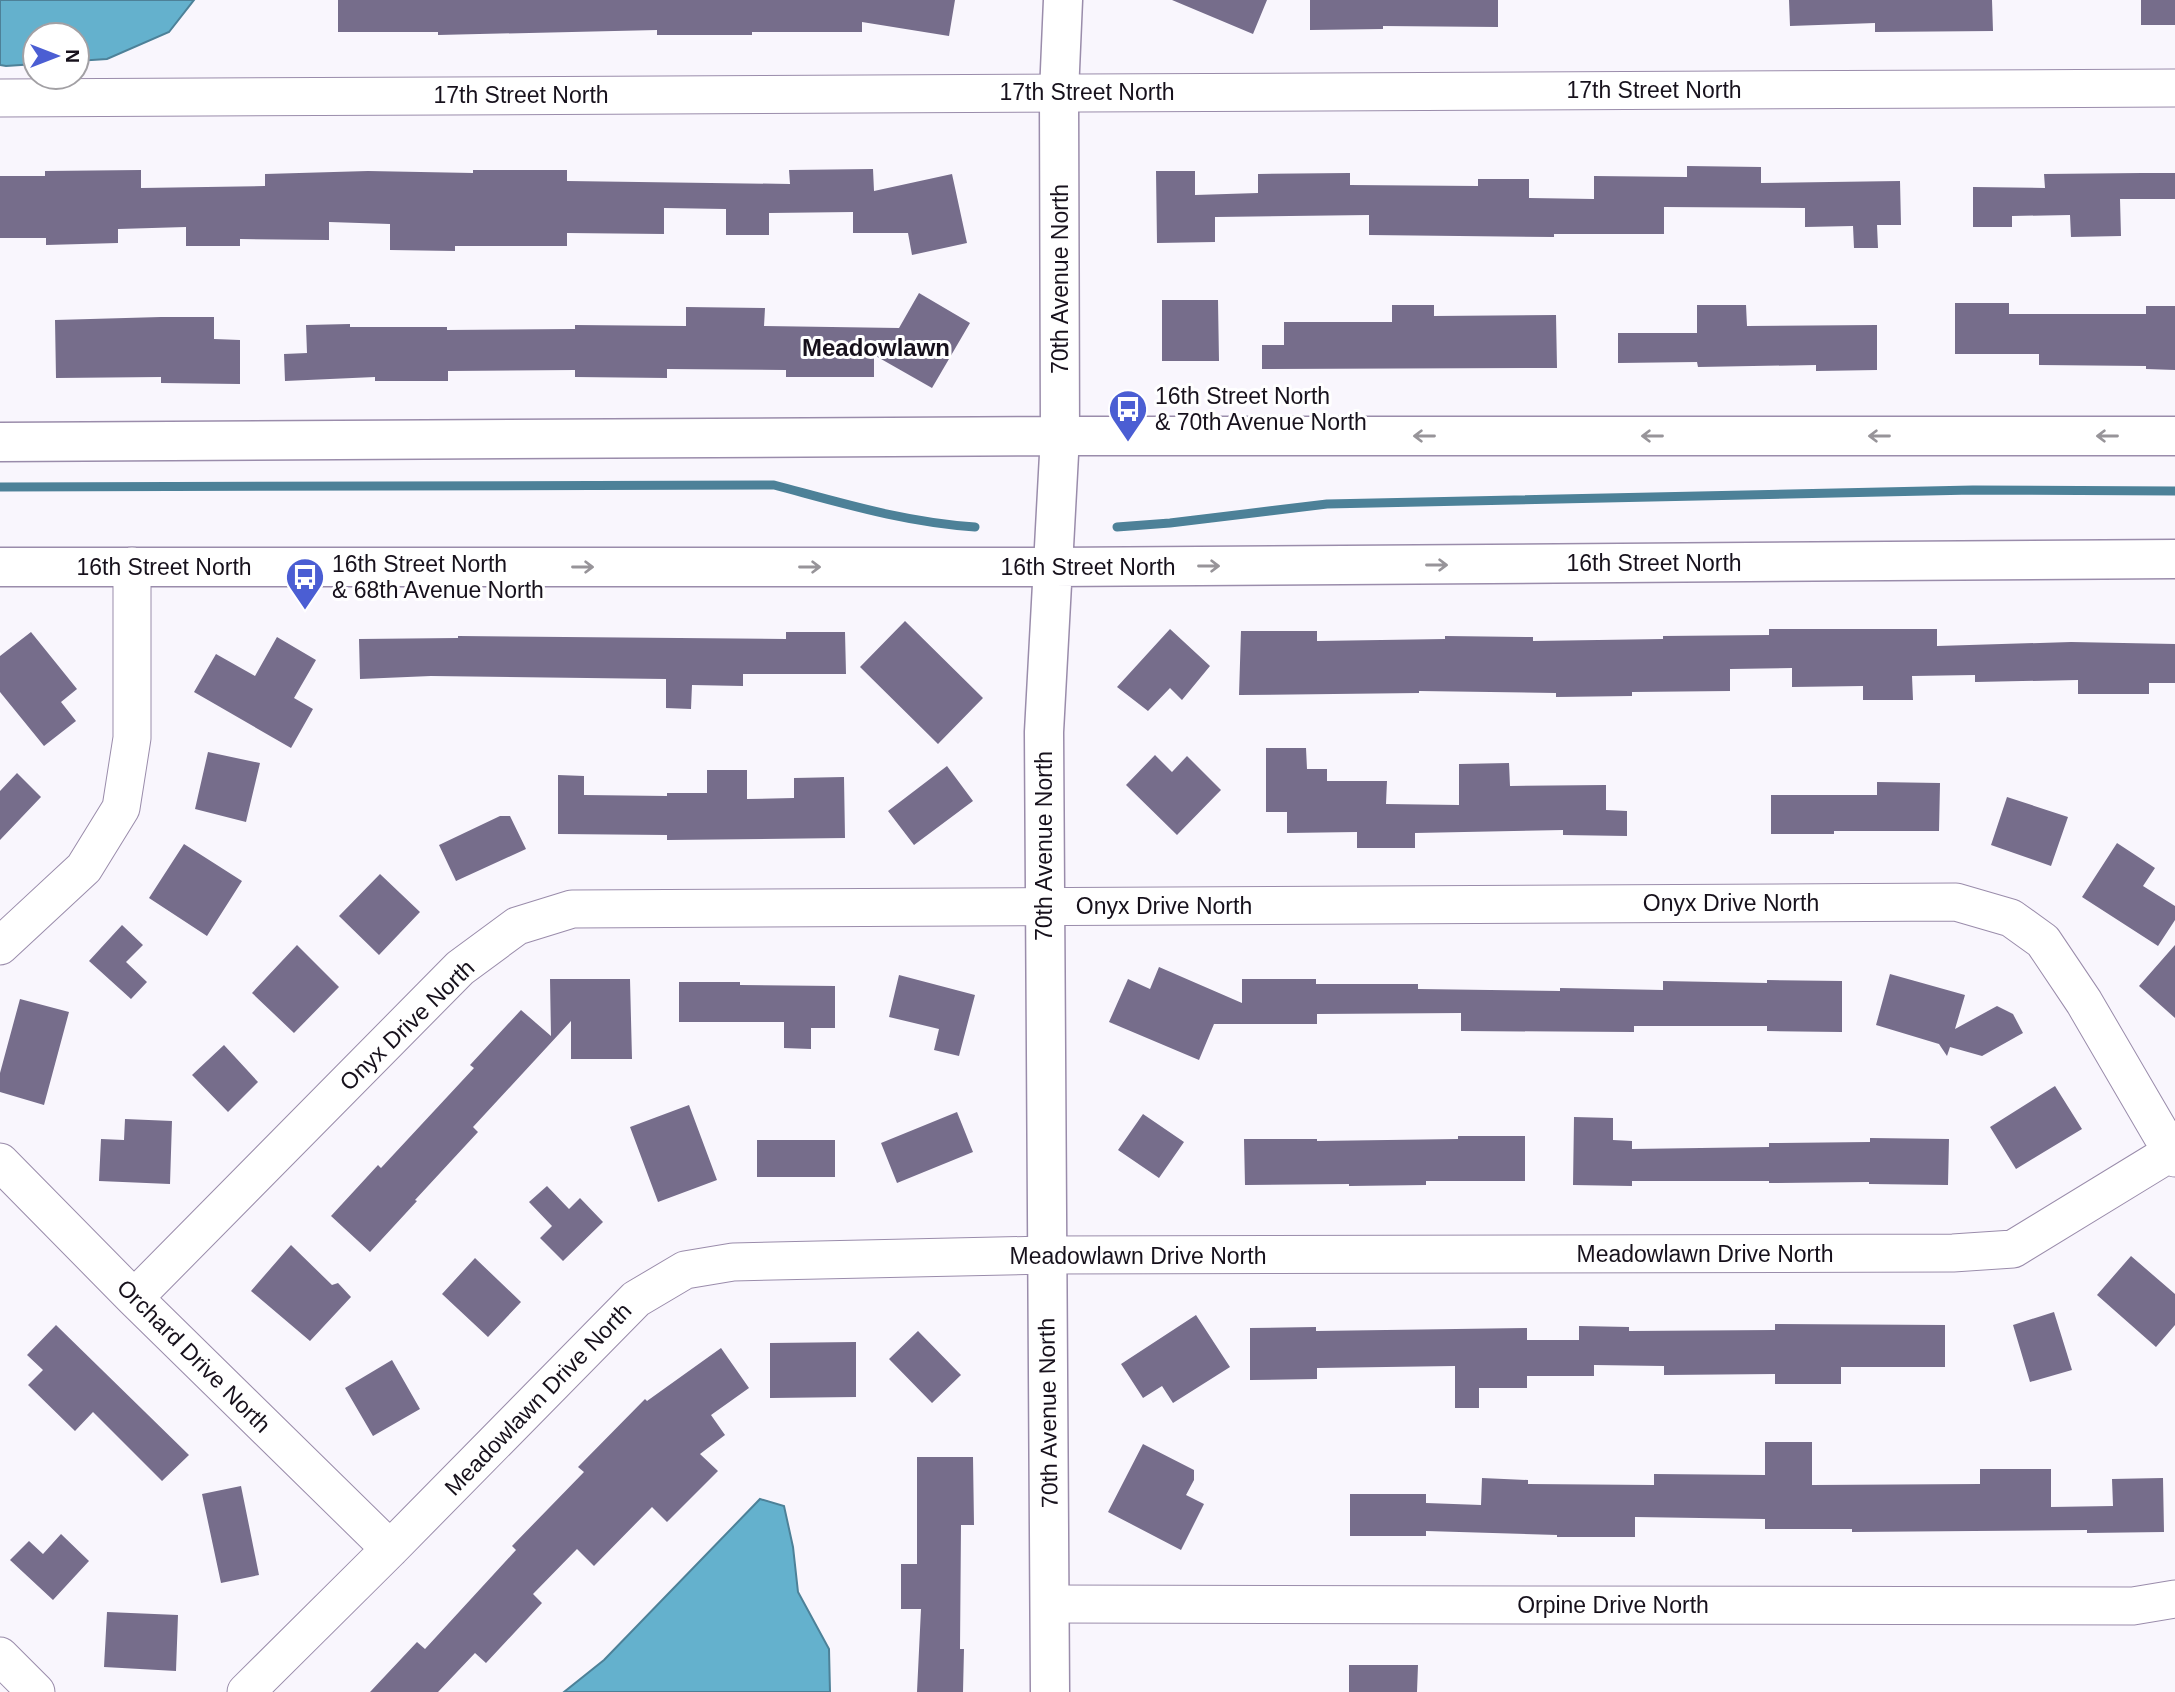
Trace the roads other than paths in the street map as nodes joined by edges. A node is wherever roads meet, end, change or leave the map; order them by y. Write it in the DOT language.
graph roads {
  1 [pos="1063,0"];
  2 [pos="2175,88"];
  3 [pos="1059,93"];
  4 [pos="0,98"];
  5 [pos="1060,436"];
  6 [pos="2175,436"];
  7 [pos="0,442"];
  8 [pos="2175,559"];
  9 [pos="132,566"];
  10 [pos="0,567"];
  11 [pos="1054,567"];
  12 [pos="1045,906"];
  13 [pos="0,946"];
  14 [pos="2174,1153"];
  15 [pos="0,1162"];
  16 [pos="1046,1255"];
  17 [pos="134,1298"];
  18 [pos="390,1549"];
  19 [pos="2175,1600"];
  20 [pos="1050,1604"];
  21 [pos="0,1656"];
  22 [pos="36,1692"];
  23 [pos="246,1692"];
  24 [pos="1050,1692"];
  1 -- 3 [label="street, 70th Avenue North"];
  2 -- 3 [label="street, 17th Street North"];
  3 -- 4 [label="street, 17th Street North"];
  3 -- 5 [label="street, 70th Avenue North"];
  6 -- 5 [label="street, one-way"];
  5 -- 7 [label="street"];
  5 -- 11 [label="street, 70th Avenue North"];
  11 -- 8 [label="street, 16th Street North, one-way"];
  9 -- 10 [label="street, 16th Street North"];
  9 -- 11 [label="street, 16th Street North, one-way"];
  9 -- 13 [label="street"];
  11 -- 12 [label="street, 70th Avenue North"];
  12 -- 14 [label="street, Onyx Drive North"];
  12 -- 16 [label="street, 70th Avenue North"];
  12 -- 17 [label="street, Onyx Drive North"];
  14 -- 16 [label="street, Meadowlawn Drive North"];
  15 -- 17 [label="street, Orchard Drive North"];
  16 -- 18 [label="street, Meadowlawn Drive North"];
  16 -- 20 [label="street, 70th Avenue North"];
  17 -- 18 [label="street, Orchard Drive North"];
  18 -- 23 [label="street, Meadowlawn Drive North"];
  19 -- 20 [label="street, Orpine Drive North"];
  20 -- 24 [label="street, 70th Avenue North"];
  21 -- 22 [label="street"];
}
